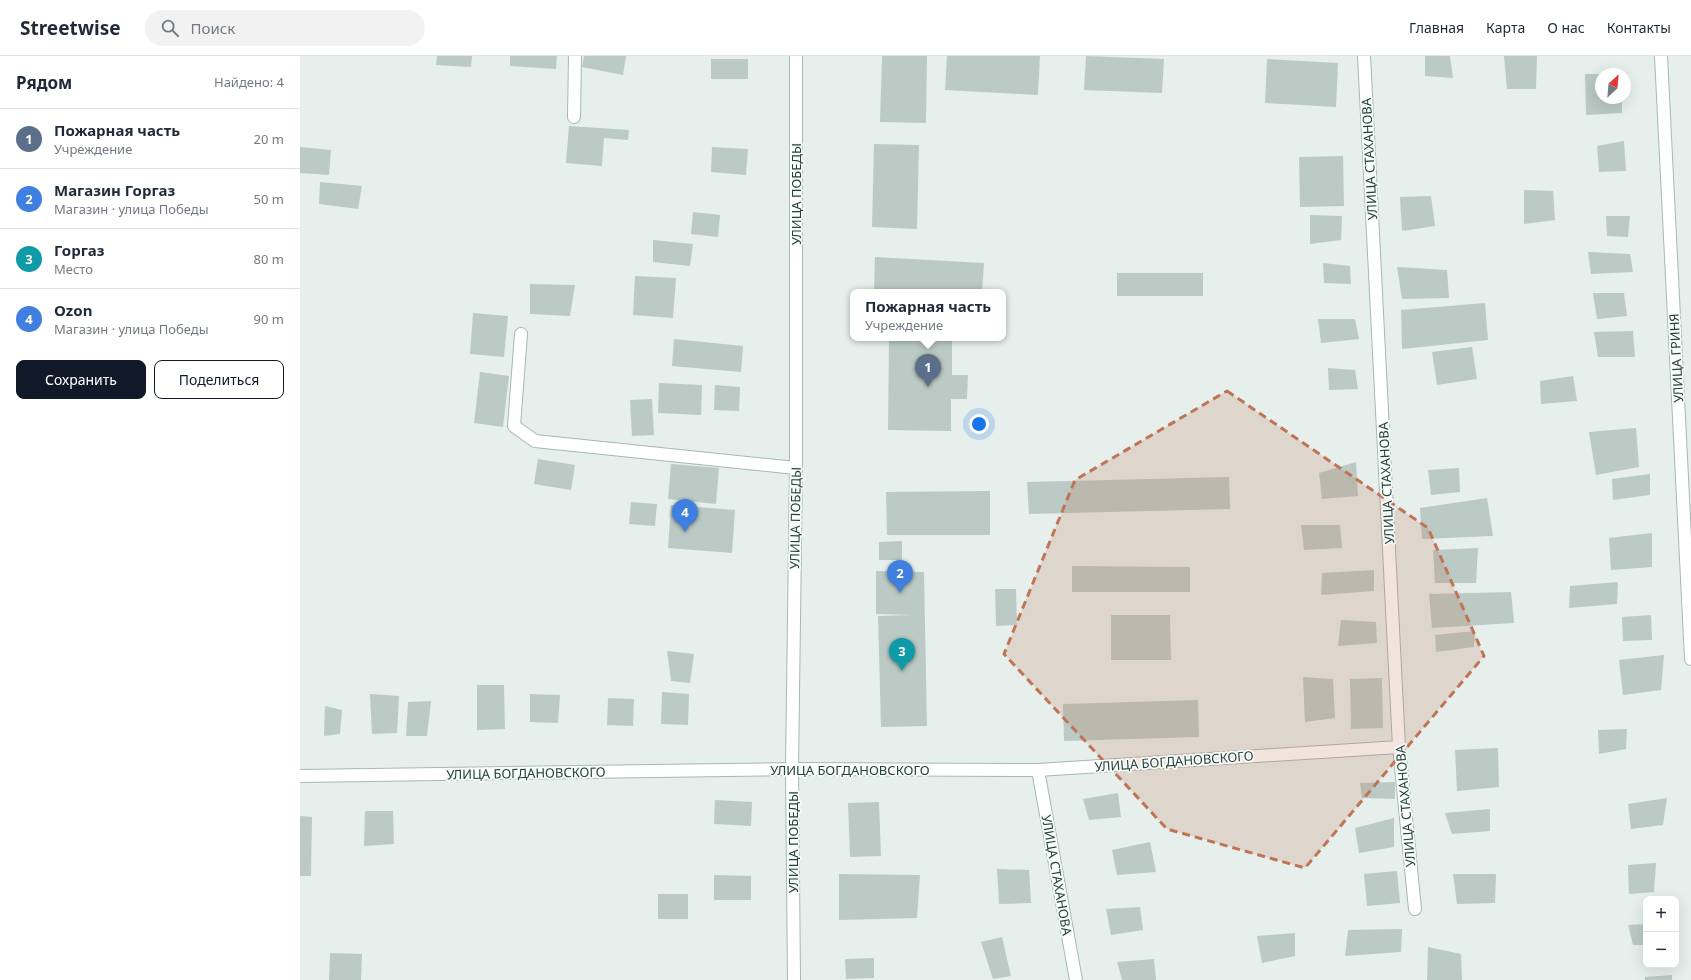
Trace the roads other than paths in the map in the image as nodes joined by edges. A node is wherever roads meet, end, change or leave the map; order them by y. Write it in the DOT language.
graph roads {
  1 [pos="575,56"];
  2 [pos="796,56"];
  3 [pos="1364,56"];
  4 [pos="1661,56"];
  5 [pos="574,117"];
  6 [pos="521,334"];
  7 [pos="796,468"];
  8 [pos="1691,659"];
  9 [pos="1399,747"];
  10 [pos="792,769"];
  11 [pos="1038,770"];
  12 [pos="300,776"];
  13 [pos="1415,909"];
  14 [pos="794,980"];
  15 [pos="1076,980"];
  1 -- 5 [label="street"];
  2 -- 7 [label="street, УЛИЦА ПОБЕДЫ"];
  3 -- 9 [label="street, УЛИЦА СТАХАНОВА"];
  4 -- 8 [label="street, УЛИЦА ГРИНЯ"];
  6 -- 7 [label="street"];
  7 -- 10 [label="street, УЛИЦА ПОБЕДЫ"];
  9 -- 11 [label="street, УЛИЦА БОГДАНОВСКОГО"];
  9 -- 13 [label="street, УЛИЦА СТАХАНОВА"];
  10 -- 11 [label="street, УЛИЦА БОГДАНОВСКОГО"];
  10 -- 12 [label="street, УЛИЦА БОГДАНОВСКОГО"];
  10 -- 14 [label="street, УЛИЦА ПОБЕДЫ"];
  11 -- 15 [label="street, УЛИЦА СТАХАНОВА"];
}
